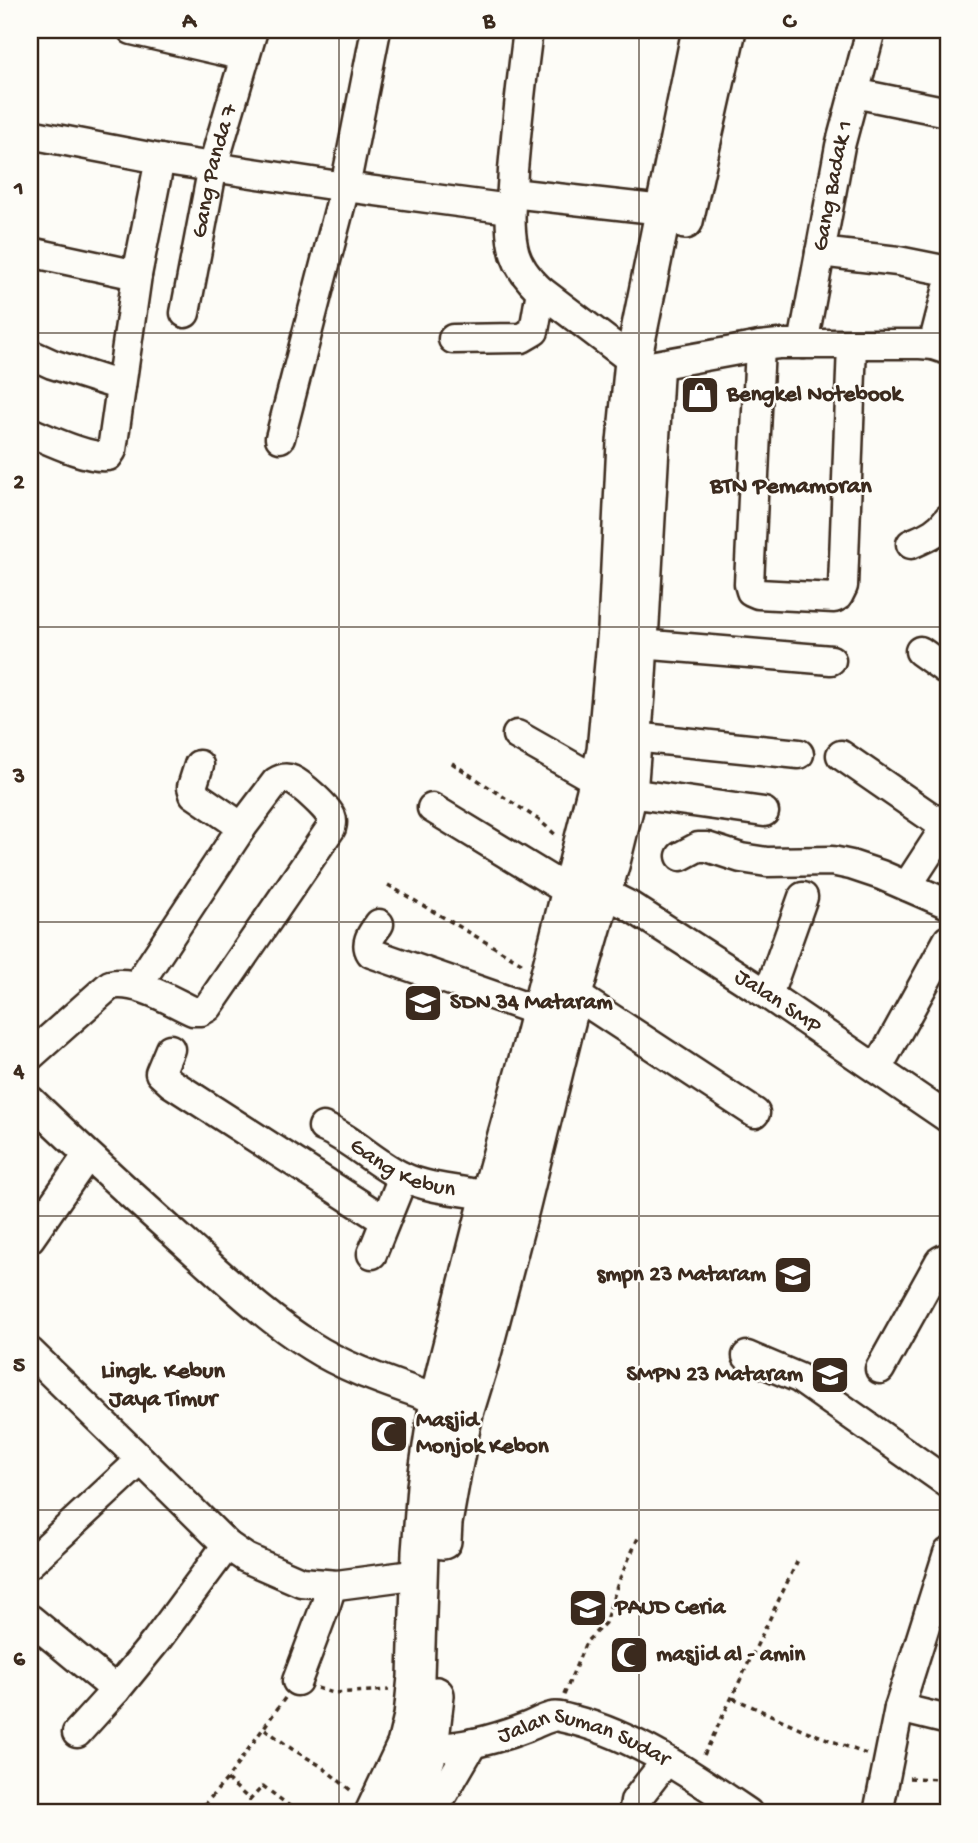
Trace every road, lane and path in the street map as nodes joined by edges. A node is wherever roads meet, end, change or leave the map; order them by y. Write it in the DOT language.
graph roads {
  1 [pos="132,30"];
  2 [pos="376,30"];
  3 [pos="528,30"];
  4 [pos="700,30"];
  5 [pos="727,30"];
  6 [pos="871,30"];
  7 [pos="249,43"];
  8 [pos="854,93"];
  9 [pos="948,112"];
  10 [pos="30,134"];
  11 [pos="160,159"];
  12 [pos="213,166"];
  13 [pos="345,187"];
  14 [pos="511,201"];
  15 [pos="663,210"];
  16 [pos="30,252"];
  17 [pos="820,252"];
  18 [pos="948,271"];
  19 [pos="137,275"];
  20 [pos="948,286"];
  21 [pos="541,291"];
  22 [pos="185,313"];
  23 [pos="453,339"];
  24 [pos="803,344"];
  25 [pos="852,345"];
  26 [pos="760,346"];
  27 [pos="940,348"];
  28 [pos="30,354"];
  29 [pos="644,363"];
  30 [pos="121,386"];
  31 [pos="30,432"];
  32 [pos="280,438"];
  33 [pos="948,519"];
  34 [pos="911,544"];
  35 [pos="640,645"];
  36 [pos="920,651"];
  37 [pos="831,660"];
  38 [pos="948,671"];
  39 [pos="624,691"];
  40 [pos="517,735"];
  41 [pos="634,737"];
  42 [pos="799,754"];
  43 [pos="841,755"];
  44 [pos="452,763"];
  45 [pos="199,765"];
  46 [pos="614,787"];
  47 [pos="432,808"];
  48 [pos="764,813"];
  49 [pos="947,826"];
  50 [pos="242,827"];
  51 [pos="580,856"];
  52 [pos="681,856"];
  53 [pos="388,885"];
  54 [pos="907,886"];
  55 [pos="587,892"];
  56 [pos="803,897"];
  57 [pos="948,904"];
  58 [pos="379,924"];
  59 [pos="948,940"];
  60 [pos="137,986"];
  61 [pos="554,995"];
  62 [pos="768,995"];
  63 [pos="170,1049"];
  64 [pos="30,1056"];
  65 [pos="877,1069"];
  66 [pos="30,1100"];
  67 [pos="755,1113"];
  68 [pos="948,1118"];
  69 [pos="323,1127"];
  70 [pos="88,1156"];
  71 [pos="402,1177"];
  72 [pos="489,1196"];
  73 [pos="384,1220"];
  74 [pos="31,1234"];
  75 [pos="372,1254"];
  76 [pos="948,1257"];
  77 [pos="487,1271"];
  78 [pos="30,1352"];
  79 [pos="747,1356"];
  80 [pos="880,1370"];
  81 [pos="438,1400"];
  82 [pos="141,1460"];
  83 [pos="948,1483"];
  84 [pos="638,1538"];
  85 [pos="227,1545"];
  86 [pos="948,1553"];
  87 [pos="799,1558"];
  88 [pos="30,1563"];
  89 [pos="30,1572"];
  90 [pos="420,1574"];
  91 [pos="30,1581"];
  92 [pos="332,1585"];
  93 [pos="30,1619"];
  94 [pos="297,1681"];
  95 [pos="116,1690"];
  96 [pos="415,1692"];
  97 [pos="733,1698"];
  98 [pos="899,1708"];
  99 [pos="554,1716"];
  100 [pos="948,1720"];
  101 [pos="265,1729"];
  102 [pos="77,1733"];
  103 [pos="473,1743"];
  104 [pos="418,1747"];
  105 [pos="666,1761"];
  106 [pos="887,1769"];
  107 [pos="694,1776"];
  108 [pos="227,1779"];
  109 [pos="948,1779"];
  110 [pos="384,1810"];
  111 [pos="197,1813"];
  112 [pos="285,1813"];
  113 [pos="432,1813"];
  114 [pos="636,1813"];
  115 [pos="748,1813"];
  116 [pos="878,1813"];
  1 -- 7 [label="street"];
  2 -- 13 [label="street"];
  3 -- 14 [label="street"];
  4 -- 15 [label="main road"];
  5 -- 29 [label="main road"];
  6 -- 8 [label="street, Gang Badak 1"];
  7 -- 12 [label="street, Gang Panda 7"];
  8 -- 9 [label="street"];
  8 -- 17 [label="street, Gang Badak 1"];
  10 -- 11 [label="street"];
  11 -- 12 [label="street"];
  11 -- 19 [label="street"];
  12 -- 13 [label="street"];
  12 -- 22 [label="street, Gang Panda 7"];
  13 -- 14 [label="street"];
  13 -- 32 [label="street"];
  14 -- 15 [label="street"];
  14 -- 21 [label="street"];
  15 -- 29 [label="main road"];
  16 -- 19 [label="street"];
  17 -- 18 [label="street"];
  17 -- 24 [label="street, Gang Badak 1"];
  19 -- 30 [label="street"];
  20 -- 27 [label="street"];
  21 -- 23 [label="street"];
  21 -- 29 [label="street"];
  24 -- 25 [label="street"];
  24 -- 26 [label="street"];
  25 -- 26 [label="street"];
  25 -- 27 [label="street"];
  26 -- 29 [label="street"];
  28 -- 30 [label="street"];
  29 -- 35 [label="main road"];
  29 -- 39 [label="main road"];
  30 -- 31 [label="street"];
  33 -- 34 [label="street"];
  35 -- 37 [label="street"];
  35 -- 39 [label="main road"];
  36 -- 38 [label="street"];
  39 -- 41 [label="main road"];
  39 -- 46 [label="main road"];
  40 -- 46 [label="street"];
  41 -- 42 [label="street"];
  41 -- 46 [label="main road"];
  43 -- 49 [label="street"];
  44 -- 51 [label="path"];
  45 -- 50 [label="street"];
  46 -- 48 [label="street"];
  46 -- 51 [label="main road"];
  46 -- 55 [label="main road"];
  47 -- 55 [label="street, Jalan SMP"];
  49 -- 54 [label="street"];
  50 -- 60 [label="street"];
  50 -- 60 [label="street"];
  51 -- 55 [label="main road"];
  52 -- 54 [label="street"];
  53 -- 61 [label="path"];
  54 -- 57 [label="street"];
  55 -- 61 [label="main road"];
  55 -- 62 [label="street, Jalan SMP"];
  56 -- 62 [label="street"];
  58 -- 61 [label="street"];
  59 -- 65 [label="street"];
  60 -- 64 [label="street"];
  61 -- 67 [label="street"];
  61 -- 72 [label="main road"];
  61 -- 77 [label="main road"];
  62 -- 65 [label="street, Jalan SMP"];
  63 -- 73 [label="street"];
  65 -- 68 [label="street, Jalan SMP"];
  66 -- 70 [label="street"];
  69 -- 71 [label="street, Gang Kebun"];
  70 -- 74 [label="street"];
  70 -- 81 [label="street"];
  71 -- 72 [label="street, Gang Kebun"];
  71 -- 73 [label="street"];
  72 -- 77 [label="main road"];
  73 -- 75 [label="street"];
  76 -- 80 [label="street"];
  77 -- 81 [label="main road"];
  77 -- 104 [label="main road"];
  78 -- 82 [label="street"];
  79 -- 83 [label="street"];
  81 -- 90 [label="main road"];
  82 -- 85 [label="street"];
  82 -- 88 [label="street"];
  84 -- 99 [label="path"];
  85 -- 92 [label="street"];
  85 -- 95 [label="street"];
  86 -- 98 [label="street"];
  87 -- 97 [label="path"];
  89 -- 91 [label="street"];
  90 -- 92 [label="street"];
  90 -- 96 [label="main road"];
  92 -- 94 [label="street"];
  93 -- 95 [label="street"];
  94 -- 96 [label="path"];
  94 -- 101 [label="path"];
  95 -- 102 [label="street"];
  96 -- 104 [label="main road"];
  97 -- 106 [label="path"];
  97 -- 107 [label="path"];
  98 -- 100 [label="street"];
  98 -- 106 [label="street"];
  99 -- 103 [label="street, Jalan Suman Sudar"];
  99 -- 105 [label="street, Jalan Suman Sudar"];
  101 -- 108 [label="path"];
  101 -- 110 [label="path"];
  103 -- 104 [label="street, Jalan Suman Sudar"];
  103 -- 113 [label="street"];
  104 -- 110 [label="main road"];
  105 -- 107 [label="street, Jalan Suman Sudar"];
  105 -- 114 [label="street"];
  106 -- 109 [label="path"];
  106 -- 116 [label="street"];
  107 -- 115 [label="street, Jalan Suman Sudar"];
  108 -- 111 [label="path"];
  108 -- 112 [label="path"];
}
